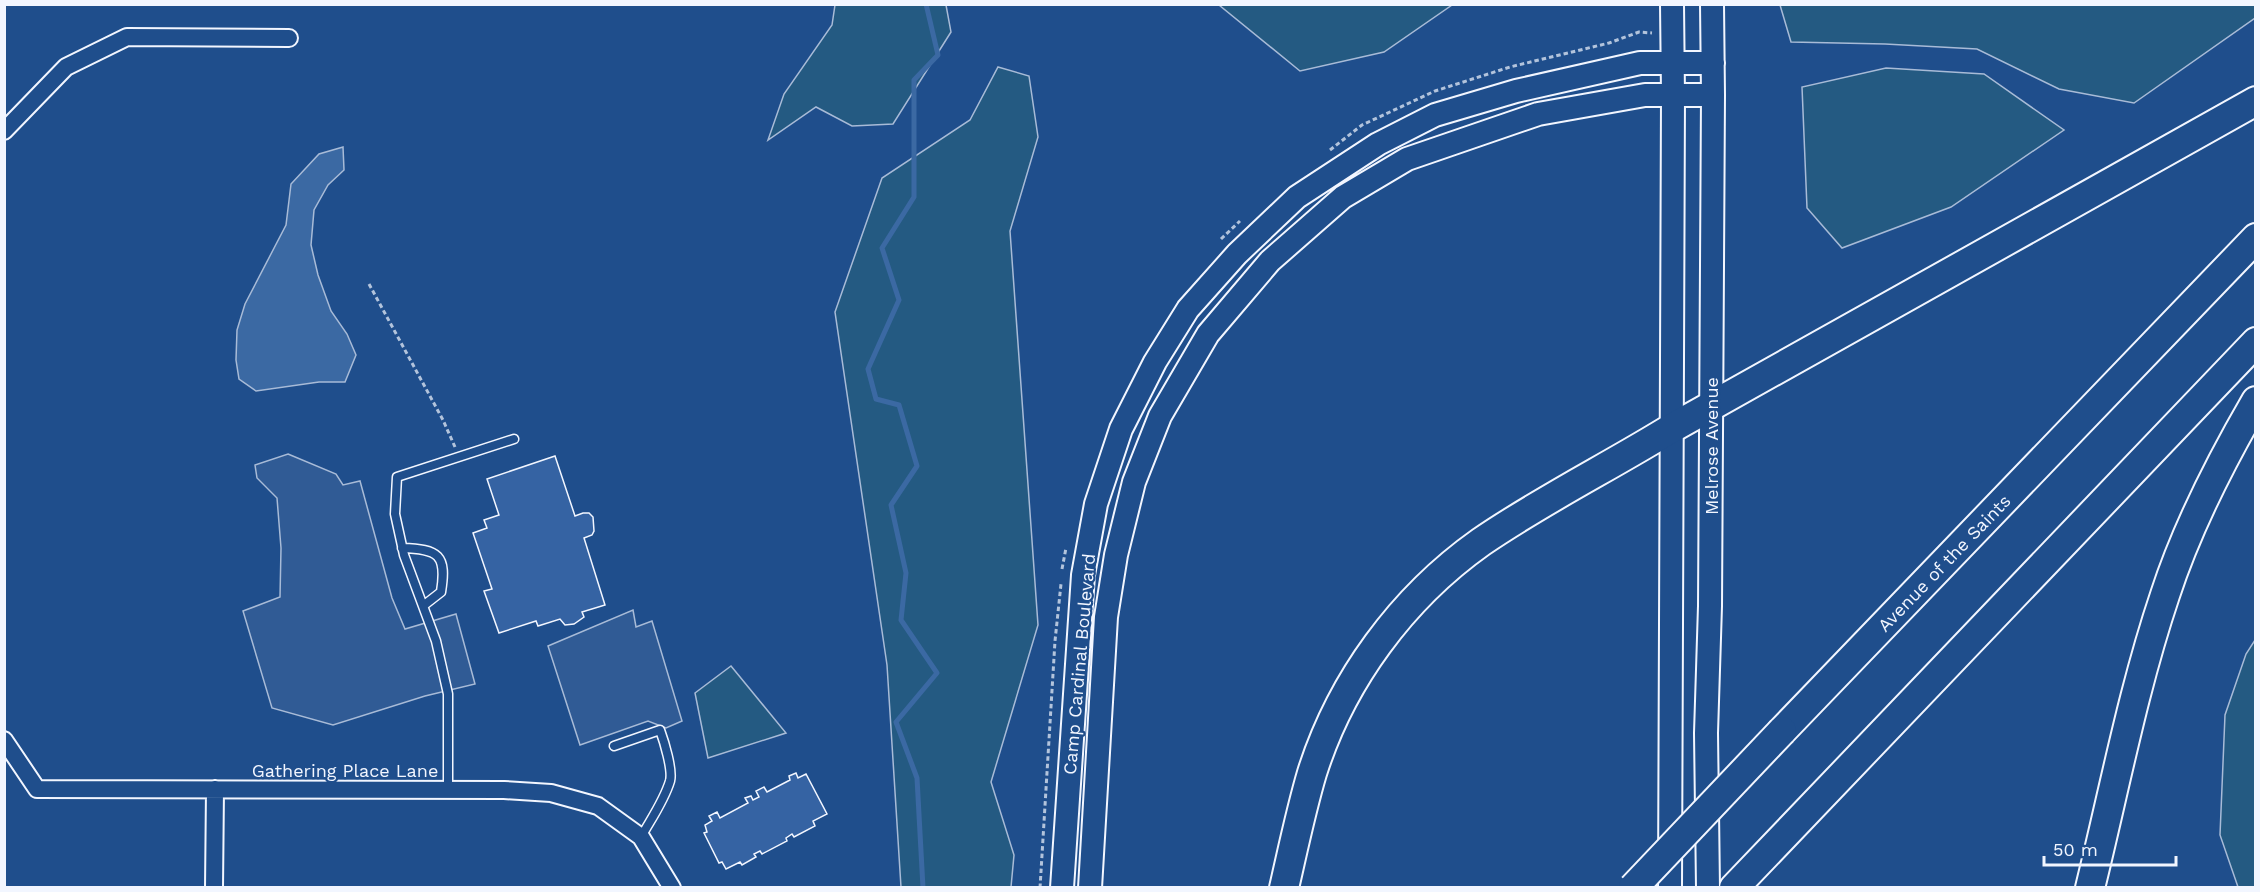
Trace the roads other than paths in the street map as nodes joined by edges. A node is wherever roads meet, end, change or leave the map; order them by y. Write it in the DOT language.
graph roads {
  1 [pos="1671,4"];
  2 [pos="1712,4"];
  3 [pos="289,38"];
  4 [pos="1673,63"];
  5 [pos="1713,63"];
  6 [pos="1673,95"];
  7 [pos="1713,95"];
  8 [pos="2256,101"];
  9 [pos="4,131"];
  10 [pos="2256,238"];
  11 [pos="2256,342"];
  12 [pos="2256,401"];
  13 [pos="1712,406"];
  14 [pos="1672,428"];
  15 [pos="514,439"];
  16 [pos="402,548"];
  17 [pos="423,606"];
  18 [pos="4,740"];
  19 [pos="614,746"];
  20 [pos="215,789"];
  21 [pos="448,790"];
  22 [pos="640,837"];
  23 [pos="214,888"];
  24 [pos="672,888"];
  25 [pos="1062,888"];
  26 [pos="1090,888"];
  27 [pos="1284,888"];
  28 [pos="1633,888"];
  29 [pos="1670,888"];
  30 [pos="1708,888"];
  31 [pos="1734,888"];
  32 [pos="2090,888"];
  1 -- 4 [label="street"];
  2 -- 5 [label="street, Melrose Avenue"];
  3 -- 9 [label="street"];
  4 -- 5 [label="street, Camp Cardinal Boulevard"];
  4 -- 6 [label="street"];
  4 -- 25 [label="street, Camp Cardinal Boulevard"];
  5 -- 7 [label="street, Melrose Avenue"];
  6 -- 7 [label="street, Camp Cardinal Boulevard"];
  6 -- 14 [label="street"];
  6 -- 26 [label="street, Camp Cardinal Boulevard"];
  7 -- 13 [label="street, Melrose Avenue"];
  8 -- 13 [label="highway"];
  10 -- 28 [label="highway, Avenue of the Saints, bridge"];
  11 -- 31 [label="highway"];
  12 -- 32 [label="highway"];
  13 -- 14 [label="highway"];
  13 -- 30 [label="street, Melrose Avenue"];
  14 -- 27 [label="highway"];
  14 -- 29 [label="street"];
  15 -- 16 [label="lane"];
  16 -- 17 [label="lane"];
  16 -- 17 [label="lane"];
  17 -- 21 [label="lane"];
  18 -- 20 [label="street, Gathering Place Lane"];
  19 -- 22 [label="lane"];
  20 -- 21 [label="street, Gathering Place Lane"];
  20 -- 23 [label="street"];
  21 -- 22 [label="street, Gathering Place Lane"];
  22 -- 24 [label="street, Gathering Place Lane"];
}
